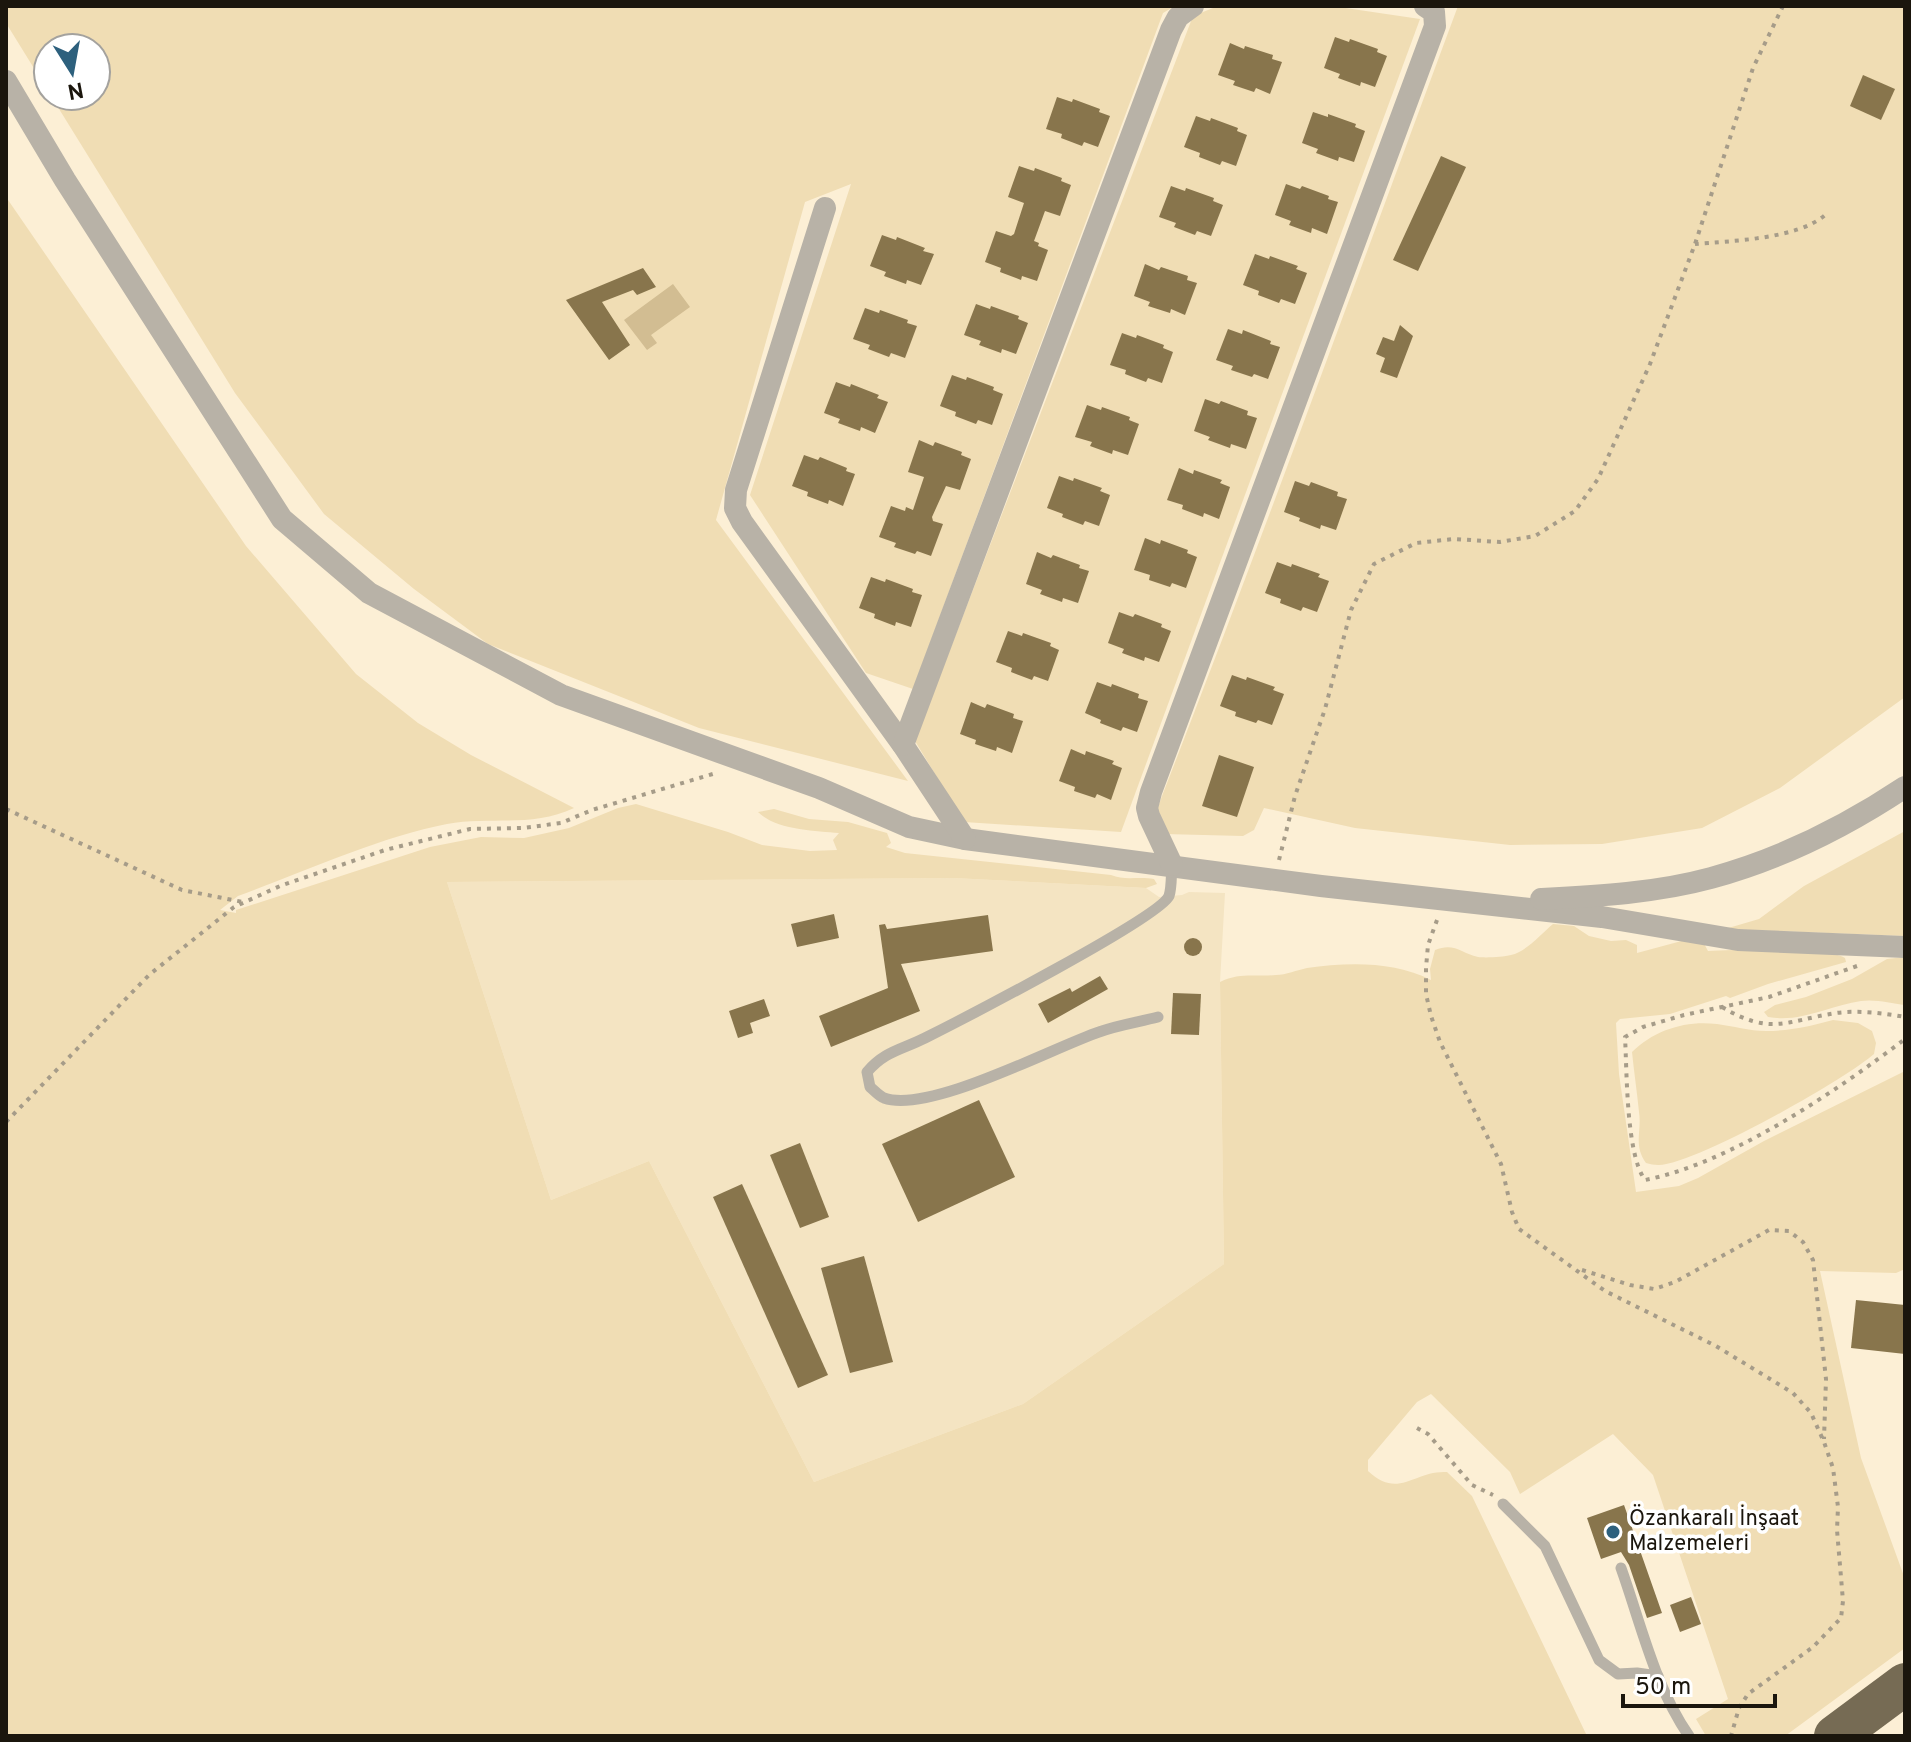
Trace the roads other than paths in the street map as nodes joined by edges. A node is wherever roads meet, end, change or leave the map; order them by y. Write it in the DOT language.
graph roads {
  1 [pos="1193,6"];
  2 [pos="1425,6"];
  3 [pos="6,81"];
  4 [pos="825,208"];
  5 [pos="903,745"];
  6 [pos="1905,787"];
  7 [pos="965,839"];
  8 [pos="1172,865"];
  9 [pos="1450,900"];
  10 [pos="1897,947"];
  11 [pos="1158,1017"];
  12 [pos="1503,1504"];
  13 [pos="1621,1568"];
  14 [pos="1658,1676"];
  15 [pos="1905,1684"];
  16 [pos="1689,1736"];
  17 [pos="1835,1736"];
  1 -- 5 [label="street"];
  2 -- 8 [label="street"];
  3 -- 7 [label="street"];
  4 -- 5 [label="street"];
  5 -- 7 [label="street"];
  6 -- 9 [label="street"];
  7 -- 8 [label="street"];
  8 -- 9 [label="street"];
  8 -- 11 [label="lane"];
  9 -- 10 [label="street"];
  12 -- 14 [label="lane"];
  13 -- 14 [label="lane"];
  14 -- 16 [label="lane"];
  15 -- 17 [label="highway"];
}
